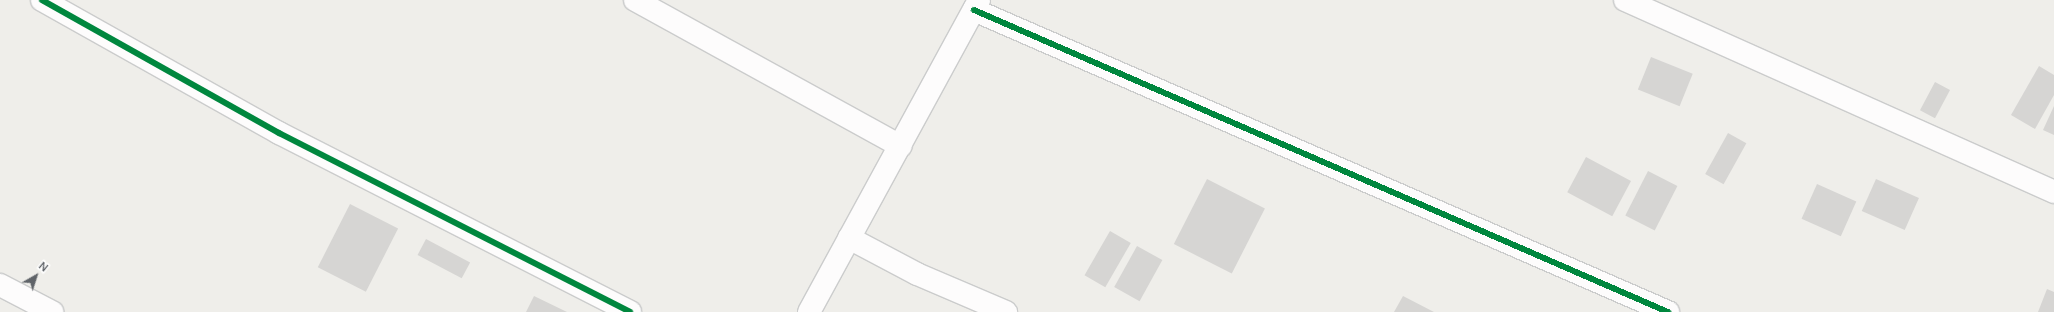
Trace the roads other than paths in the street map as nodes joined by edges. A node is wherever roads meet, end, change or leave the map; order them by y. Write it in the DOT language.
graph roads {
  1 [pos="42,0"];
  2 [pos="635,0"];
  3 [pos="1625,0"];
  4 [pos="976,5"];
  5 [pos="901,146"];
  6 [pos="2054,192"];
  7 [pos="849,238"];
  8 [pos="0,285"];
  9 [pos="52,312"];
  10 [pos="630,312"];
  11 [pos="809,312"];
  12 [pos="1006,312"];
  13 [pos="1668,312"];
  1 -- 10 [label="street"];
  2 -- 5 [label="street"];
  3 -- 6 [label="street"];
  4 -- 5 [label="street"];
  4 -- 13 [label="street"];
  5 -- 7 [label="street"];
  7 -- 11 [label="street"];
  7 -- 12 [label="street"];
  8 -- 9 [label="street"];
}
